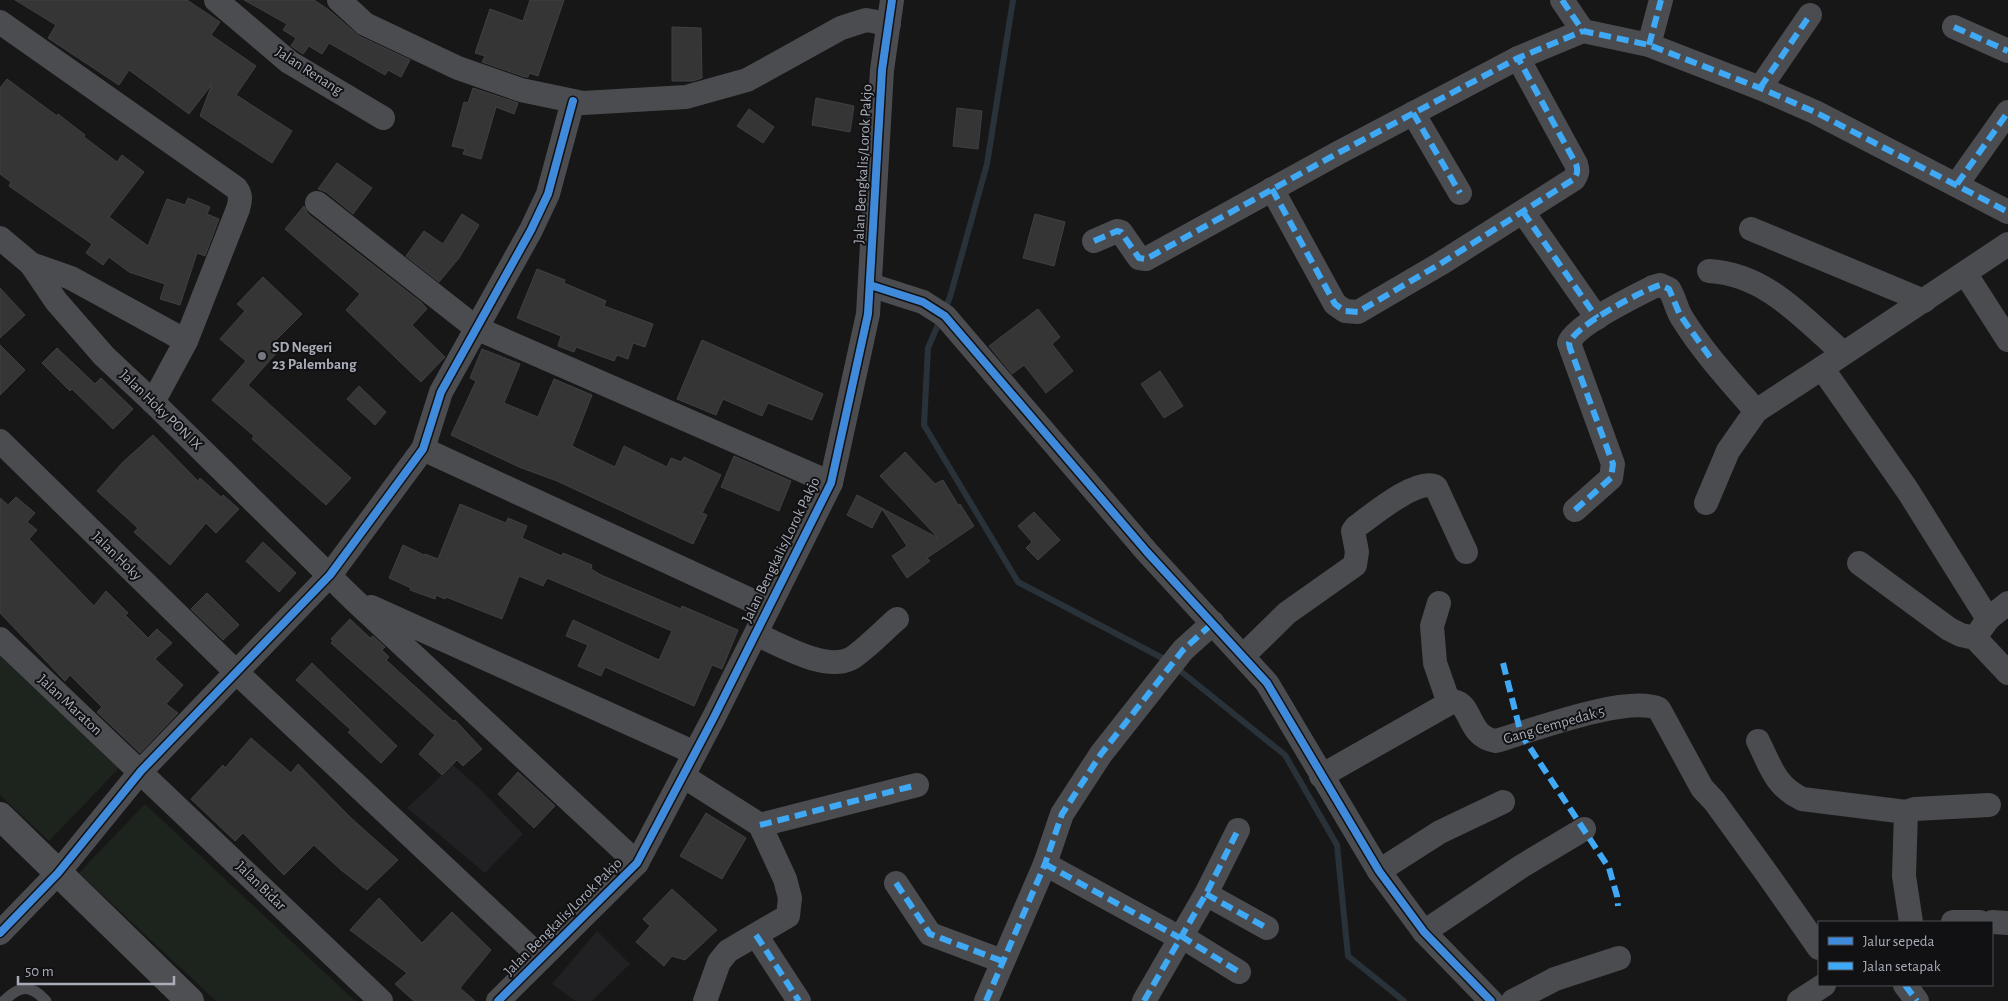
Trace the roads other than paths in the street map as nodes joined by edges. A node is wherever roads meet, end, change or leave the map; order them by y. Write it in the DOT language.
graph roads {
  1 [pos="216,0"];
  2 [pos="339,0"];
  3 [pos="892,0"];
  4 [pos="1562,0"];
  5 [pos="1661,0"];
  6 [pos="1810,15"];
  7 [pos="0,22"];
  8 [pos="888,24"];
  9 [pos="1954,27"];
  10 [pos="1583,31"];
  11 [pos="1648,45"];
  12 [pos="2008,51"];
  13 [pos="1518,58"];
  14 [pos="1760,88"];
  15 [pos="573,101"];
  16 [pos="2008,112"];
  17 [pos="1413,113"];
  18 [pos="383,118"];
  19 [pos="1957,184"];
  20 [pos="1272,189"];
  21 [pos="1460,193"];
  22 [pos="317,203"];
  23 [pos="1523,212"];
  24 [pos="2008,212"];
  25 [pos="1751,229"];
  26 [pos="0,238"];
  27 [pos="1094,240"];
  28 [pos="2008,244"];
  29 [pos="30,264"];
  30 [pos="1709,271"];
  31 [pos="1965,273"];
  32 [pos="870,285"];
  33 [pos="1924,300"];
  34 [pos="1597,318"];
  35 [pos="476,328"];
  36 [pos="186,340"];
  37 [pos="2008,340"];
  38 [pos="1843,353"];
  39 [pos="1822,368"];
  40 [pos="153,402"];
  41 [pos="1756,411"];
  42 [pos="0,441"];
  43 [pos="423,448"];
  44 [pos="831,483"];
  45 [pos="1706,503"];
  46 [pos="1575,510"];
  47 [pos="1466,552"];
  48 [pos="1859,563"];
  49 [pos="330,574"];
  50 [pos="353,599"];
  51 [pos="1439,602"];
  52 [pos="2008,603"];
  53 [pos="768,608"];
  54 [pos="897,618"];
  55 [pos="1213,623"];
  56 [pos="1982,628"];
  57 [pos="756,634"];
  58 [pos="0,639"];
  59 [pos="1243,656"];
  60 [pos="235,671"];
  61 [pos="2008,673"];
  62 [pos="1449,703"];
  63 [pos="1758,741"];
  64 [pos="695,753"];
  65 [pos="141,771"];
  66 [pos="683,776"];
  67 [pos="1321,776"];
  68 [pos="917,785"];
  69 [pos="1503,802"];
  70 [pos="1989,805"];
  71 [pos="1906,812"];
  72 [pos="0,816"];
  73 [pos="760,824"];
  74 [pos="1584,829"];
  75 [pos="1238,830"];
  76 [pos="0,836"];
  77 [pos="637,863"];
  78 [pos="1045,864"];
  79 [pos="1379,871"];
  80 [pos="53,878"];
  81 [pos="896,883"];
  82 [pos="1206,894"];
  83 [pos="1911,921"];
  84 [pos="1993,922"];
  85 [pos="2008,922"];
  86 [pos="1267,928"];
  87 [pos="1424,932"];
  88 [pos="0,933"];
  89 [pos="756,935"];
  90 [pos="1181,937"];
  91 [pos="1818,947"];
  92 [pos="541,958"];
  93 [pos="1619,958"];
  94 [pos="1002,961"];
  95 [pos="1239,972"];
  96 [pos="1822,986"];
  97 [pos="1906,986"];
  98 [pos="4,1001"];
  99 [pos="46,1001"];
  100 [pos="166,1001"];
  101 [pos="190,1001"];
  102 [pos="381,1001"];
  103 [pos="498,1001"];
  104 [pos="705,1001"];
  105 [pos="799,1001"];
  106 [pos="986,1001"];
  107 [pos="1144,1001"];
  108 [pos="1491,1001"];
  109 [pos="1513,1001"];
  110 [pos="1799,1001"];
  111 [pos="1917,1001"];
  1 -- 18 [label="street, Jalan Renang"];
  2 -- 15 [label="street"];
  3 -- 8 [label="street, Jalan Bengkalis/Lorok Pakjo"];
  4 -- 10 [label="street"];
  5 -- 11 [label="street"];
  6 -- 14 [label="street"];
  7 -- 36 [label="street"];
  8 -- 15 [label="street"];
  8 -- 32 [label="street, Jalan Bengkalis/Lorok Pakjo"];
  9 -- 12 [label="street"];
  10 -- 11 [label="street"];
  10 -- 13 [label="street"];
  11 -- 14 [label="street"];
  13 -- 17 [label="street"];
  13 -- 23 [label="street"];
  14 -- 19 [label="street"];
  15 -- 35 [label="street"];
  16 -- 19 [label="street"];
  17 -- 20 [label="street"];
  17 -- 21 [label="street"];
  19 -- 24 [label="street"];
  20 -- 23 [label="street"];
  20 -- 27 [label="street"];
  22 -- 35 [label="street"];
  23 -- 34 [label="street"];
  25 -- 33 [label="street"];
  26 -- 29 [label="street, Jalan Hoky PON IX"];
  28 -- 31 [label="street"];
  29 -- 36 [label="street"];
  29 -- 40 [label="street, Jalan Hoky PON IX"];
  30 -- 38 [label="street"];
  31 -- 33 [label="street"];
  31 -- 37 [label="street"];
  32 -- 44 [label="street, Jalan Bengkalis/Lorok Pakjo"];
  32 -- 55 [label="street"];
  33 -- 38 [label="street"];
  34 -- 41 [label="street"];
  34 -- 46 [label="street"];
  35 -- 43 [label="street"];
  35 -- 44 [label="street"];
  36 -- 40 [label="street"];
  38 -- 39 [label="street"];
  39 -- 41 [label="street"];
  39 -- 56 [label="street"];
  40 -- 49 [label="street, Jalan Hoky PON IX"];
  41 -- 45 [label="street"];
  42 -- 60 [label="street, Jalan Hoky"];
  43 -- 49 [label="street"];
  43 -- 53 [label="street"];
  44 -- 53 [label="street, Jalan Bengkalis/Lorok Pakjo"];
  47 -- 59 [label="street"];
  48 -- 56 [label="street"];
  49 -- 50 [label="street, Jalan Hoky PON IX"];
  49 -- 60 [label="street"];
  50 -- 64 [label="street"];
  50 -- 77 [label="street, Jalan Hoky PON IX"];
  51 -- 62 [label="street"];
  52 -- 56 [label="street"];
  53 -- 57 [label="street, Jalan Bengkalis/Lorok Pakjo"];
  54 -- 57 [label="street"];
  55 -- 59 [label="street"];
  55 -- 78 [label="street"];
  56 -- 61 [label="street"];
  57 -- 64 [label="street, Jalan Bengkalis/Lorok Pakjo"];
  58 -- 65 [label="street, Jalan Maraton"];
  59 -- 67 [label="street"];
  60 -- 65 [label="street"];
  60 -- 92 [label="street, Jalan Hoky"];
  62 -- 67 [label="street"];
  62 -- 91 [label="street, Gang Cempedak 5"];
  63 -- 71 [label="street"];
  64 -- 66 [label="street, Jalan Bengkalis/Lorok Pakjo"];
  65 -- 80 [label="street"];
  65 -- 102 [label="street, Jalan Bidar"];
  66 -- 73 [label="street"];
  66 -- 77 [label="street, Jalan Bengkalis/Lorok Pakjo"];
  67 -- 79 [label="street"];
  68 -- 73 [label="street"];
  69 -- 79 [label="street"];
  70 -- 71 [label="street"];
  71 -- 83 [label="street"];
  72 -- 80 [label="main road"];
  73 -- 89 [label="street"];
  74 -- 87 [label="street"];
  75 -- 82 [label="street"];
  76 -- 80 [label="main road"];
  77 -- 92 [label="street, Jalan Bengkalis/Lorok Pakjo"];
  78 -- 90 [label="street"];
  78 -- 94 [label="street"];
  79 -- 87 [label="street"];
  80 -- 88 [label="street"];
  80 -- 100 [label="main road"];
  80 -- 101 [label="main road"];
  81 -- 94 [label="street"];
  82 -- 86 [label="street"];
  82 -- 90 [label="street"];
  84 -- 85 [label="street"];
  87 -- 108 [label="street"];
  89 -- 104 [label="street"];
  89 -- 105 [label="street"];
  90 -- 95 [label="street"];
  90 -- 107 [label="street"];
  92 -- 103 [label="street, Jalan Bengkalis/Lorok Pakjo"];
  93 -- 109 [label="street"];
  94 -- 106 [label="street"];
  96 -- 110 [label="street"];
  97 -- 111 [label="street"];
  98 -- 99 [label="lane"];
}
